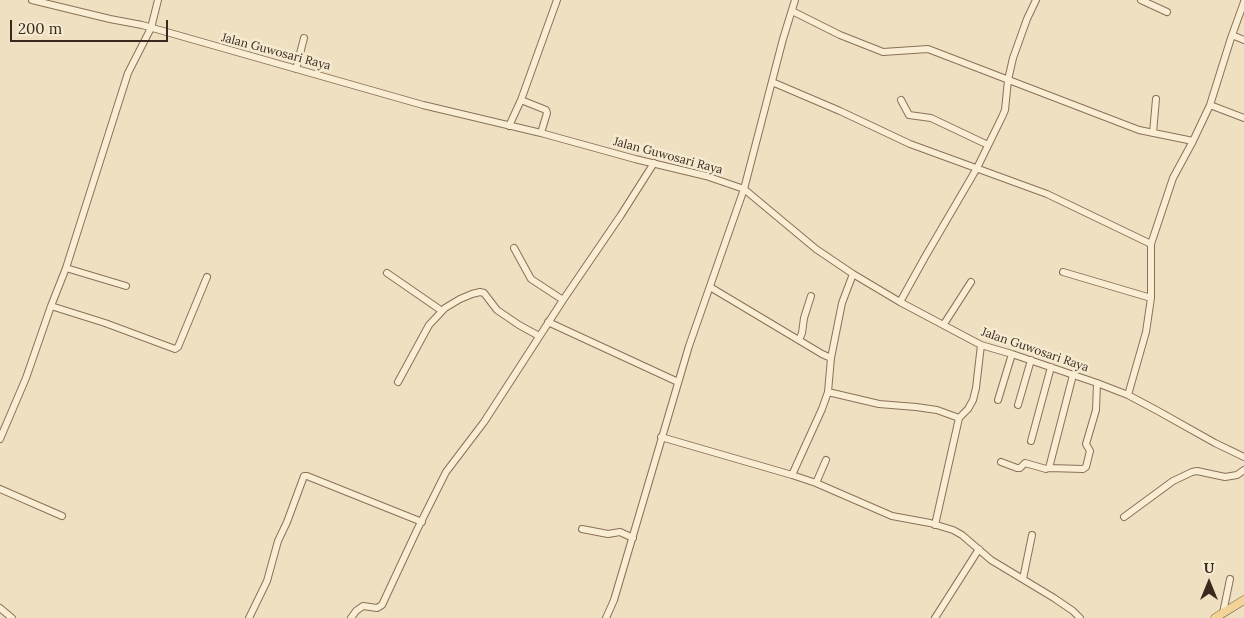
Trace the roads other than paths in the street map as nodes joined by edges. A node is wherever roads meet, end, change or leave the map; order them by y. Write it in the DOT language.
graph roads {
  1 [pos="32,0"];
  2 [pos="158,0"];
  3 [pos="557,0"];
  4 [pos="795,0"];
  5 [pos="1036,0"];
  6 [pos="1141,0"];
  7 [pos="1243,7"];
  8 [pos="792,11"];
  9 [pos="1168,12"];
  10 [pos="1236,24"];
  11 [pos="1244,27"];
  12 [pos="151,28"];
  13 [pos="1232,35"];
  14 [pos="304,38"];
  15 [pos="1244,40"];
  16 [pos="296,69"];
  17 [pos="1008,80"];
  18 [pos="772,82"];
  19 [pos="1156,99"];
  20 [pos="521,100"];
  21 [pos="901,100"];
  22 [pos="1210,106"];
  23 [pos="1244,118"];
  24 [pos="510,126"];
  25 [pos="542,133"];
  26 [pos="1153,133"];
  27 [pos="1193,141"];
  28 [pos="988,145"];
  29 [pos="654,163"];
  30 [pos="977,168"];
  31 [pos="744,189"];
  32 [pos="1152,244"];
  33 [pos="514,248"];
  34 [pos="66,268"];
  35 [pos="1063,272"];
  36 [pos="387,273"];
  37 [pos="853,274"];
  38 [pos="207,276"];
  39 [pos="971,282"];
  40 [pos="126,286"];
  41 [pos="710,287"];
  42 [pos="811,296"];
  43 [pos="1152,298"];
  44 [pos="562,300"];
  45 [pos="900,302"];
  46 [pos="51,306"];
  47 [pos="442,311"];
  48 [pos="548,322"];
  49 [pos="944,324"];
  50 [pos="539,336"];
  51 [pos="799,340"];
  52 [pos="981,345"];
  53 [pos="1012,354"];
  54 [pos="831,358"];
  55 [pos="1030,360"];
  56 [pos="1051,367"];
  57 [pos="1073,375"];
  58 [pos="398,382"];
  59 [pos="678,382"];
  60 [pos="1098,383"];
  61 [pos="828,392"];
  62 [pos="1128,395"];
  63 [pos="998,400"];
  64 [pos="1018,405"];
  65 [pos="959,418"];
  66 [pos="661,437"];
  67 [pos="0,439"];
  68 [pos="1031,441"];
  69 [pos="1244,457"];
  70 [pos="826,460"];
  71 [pos="1001,462"];
  72 [pos="1049,468"];
  73 [pos="1244,470"];
  74 [pos="792,475"];
  75 [pos="816,484"];
  76 [pos="0,488"];
  77 [pos="62,516"];
  78 [pos="1124,517"];
  79 [pos="422,522"];
  80 [pos="935,525"];
  81 [pos="582,529"];
  82 [pos="1032,535"];
  83 [pos="633,538"];
  84 [pos="979,549"];
  85 [pos="1022,579"];
  86 [pos="1230,579"];
  87 [pos="1244,600"];
  88 [pos="0,608"];
  89 [pos="1223,613"];
  90 [pos="12,618"];
  91 [pos="249,618"];
  92 [pos="351,618"];
  93 [pos="606,618"];
  94 [pos="935,618"];
  95 [pos="1080,618"];
  96 [pos="1215,618"];
  1 -- 12 [label="street, Jalan Guwosari Raya"];
  2 -- 12 [label="street"];
  3 -- 20 [label="street"];
  4 -- 8 [label="street"];
  5 -- 17 [label="street"];
  6 -- 9 [label="street"];
  7 -- 10 [label="street"];
  8 -- 17 [label="street"];
  8 -- 18 [label="street"];
  10 -- 11 [label="street"];
  10 -- 13 [label="street"];
  12 -- 16 [label="street, Jalan Guwosari Raya"];
  12 -- 34 [label="street"];
  13 -- 15 [label="street"];
  13 -- 22 [label="street"];
  14 -- 16 [label="street"];
  16 -- 24 [label="street, Jalan Guwosari Raya"];
  17 -- 26 [label="street"];
  17 -- 28 [label="street"];
  18 -- 30 [label="street"];
  18 -- 31 [label="street"];
  19 -- 26 [label="street"];
  20 -- 24 [label="street"];
  20 -- 25 [label="street"];
  21 -- 28 [label="street"];
  22 -- 23 [label="street"];
  22 -- 27 [label="street"];
  24 -- 25 [label="street, Jalan Guwosari Raya"];
  25 -- 29 [label="street, Jalan Guwosari Raya"];
  26 -- 27 [label="street"];
  27 -- 32 [label="street"];
  28 -- 30 [label="street"];
  29 -- 31 [label="street, Jalan Guwosari Raya"];
  29 -- 44 [label="street"];
  30 -- 32 [label="street"];
  30 -- 45 [label="street"];
  31 -- 37 [label="street, Jalan Guwosari Raya"];
  31 -- 41 [label="street"];
  32 -- 43 [label="street"];
  33 -- 44 [label="street"];
  34 -- 40 [label="street"];
  34 -- 46 [label="street"];
  35 -- 43 [label="street"];
  36 -- 47 [label="street"];
  37 -- 45 [label="street, Jalan Guwosari Raya"];
  37 -- 54 [label="street"];
  38 -- 46 [label="street"];
  39 -- 49 [label="street"];
  41 -- 51 [label="street"];
  41 -- 59 [label="street"];
  42 -- 51 [label="street"];
  43 -- 62 [label="street"];
  44 -- 48 [label="street"];
  45 -- 49 [label="street, Jalan Guwosari Raya"];
  46 -- 67 [label="street"];
  47 -- 50 [label="street"];
  47 -- 58 [label="street"];
  48 -- 50 [label="street"];
  48 -- 59 [label="street"];
  49 -- 52 [label="street, Jalan Guwosari Raya"];
  50 -- 79 [label="street"];
  51 -- 54 [label="street"];
  52 -- 53 [label="street, Jalan Guwosari Raya"];
  52 -- 65 [label="street"];
  53 -- 55 [label="street, Jalan Guwosari Raya"];
  53 -- 63 [label="street"];
  54 -- 61 [label="street"];
  55 -- 56 [label="street, Jalan Guwosari Raya"];
  55 -- 64 [label="street"];
  56 -- 57 [label="street, Jalan Guwosari Raya"];
  56 -- 68 [label="street"];
  57 -- 60 [label="street, Jalan Guwosari Raya"];
  57 -- 72 [label="street"];
  59 -- 66 [label="street"];
  60 -- 62 [label="street, Jalan Guwosari Raya"];
  60 -- 72 [label="street"];
  61 -- 65 [label="street"];
  61 -- 74 [label="street"];
  62 -- 69 [label="street, Jalan Guwosari Raya"];
  65 -- 80 [label="street"];
  66 -- 74 [label="street"];
  66 -- 83 [label="street"];
  70 -- 75 [label="street"];
  71 -- 72 [label="street"];
  73 -- 78 [label="street"];
  74 -- 75 [label="street"];
  75 -- 80 [label="street"];
  76 -- 77 [label="street"];
  79 -- 91 [label="street"];
  79 -- 92 [label="street"];
  80 -- 84 [label="street"];
  81 -- 83 [label="street"];
  82 -- 85 [label="street"];
  83 -- 93 [label="street"];
  84 -- 85 [label="street"];
  84 -- 94 [label="street"];
  85 -- 95 [label="street"];
  86 -- 89 [label="street"];
  87 -- 89 [label="main road"];
  88 -- 90 [label="street"];
  89 -- 96 [label="main road"];
}
